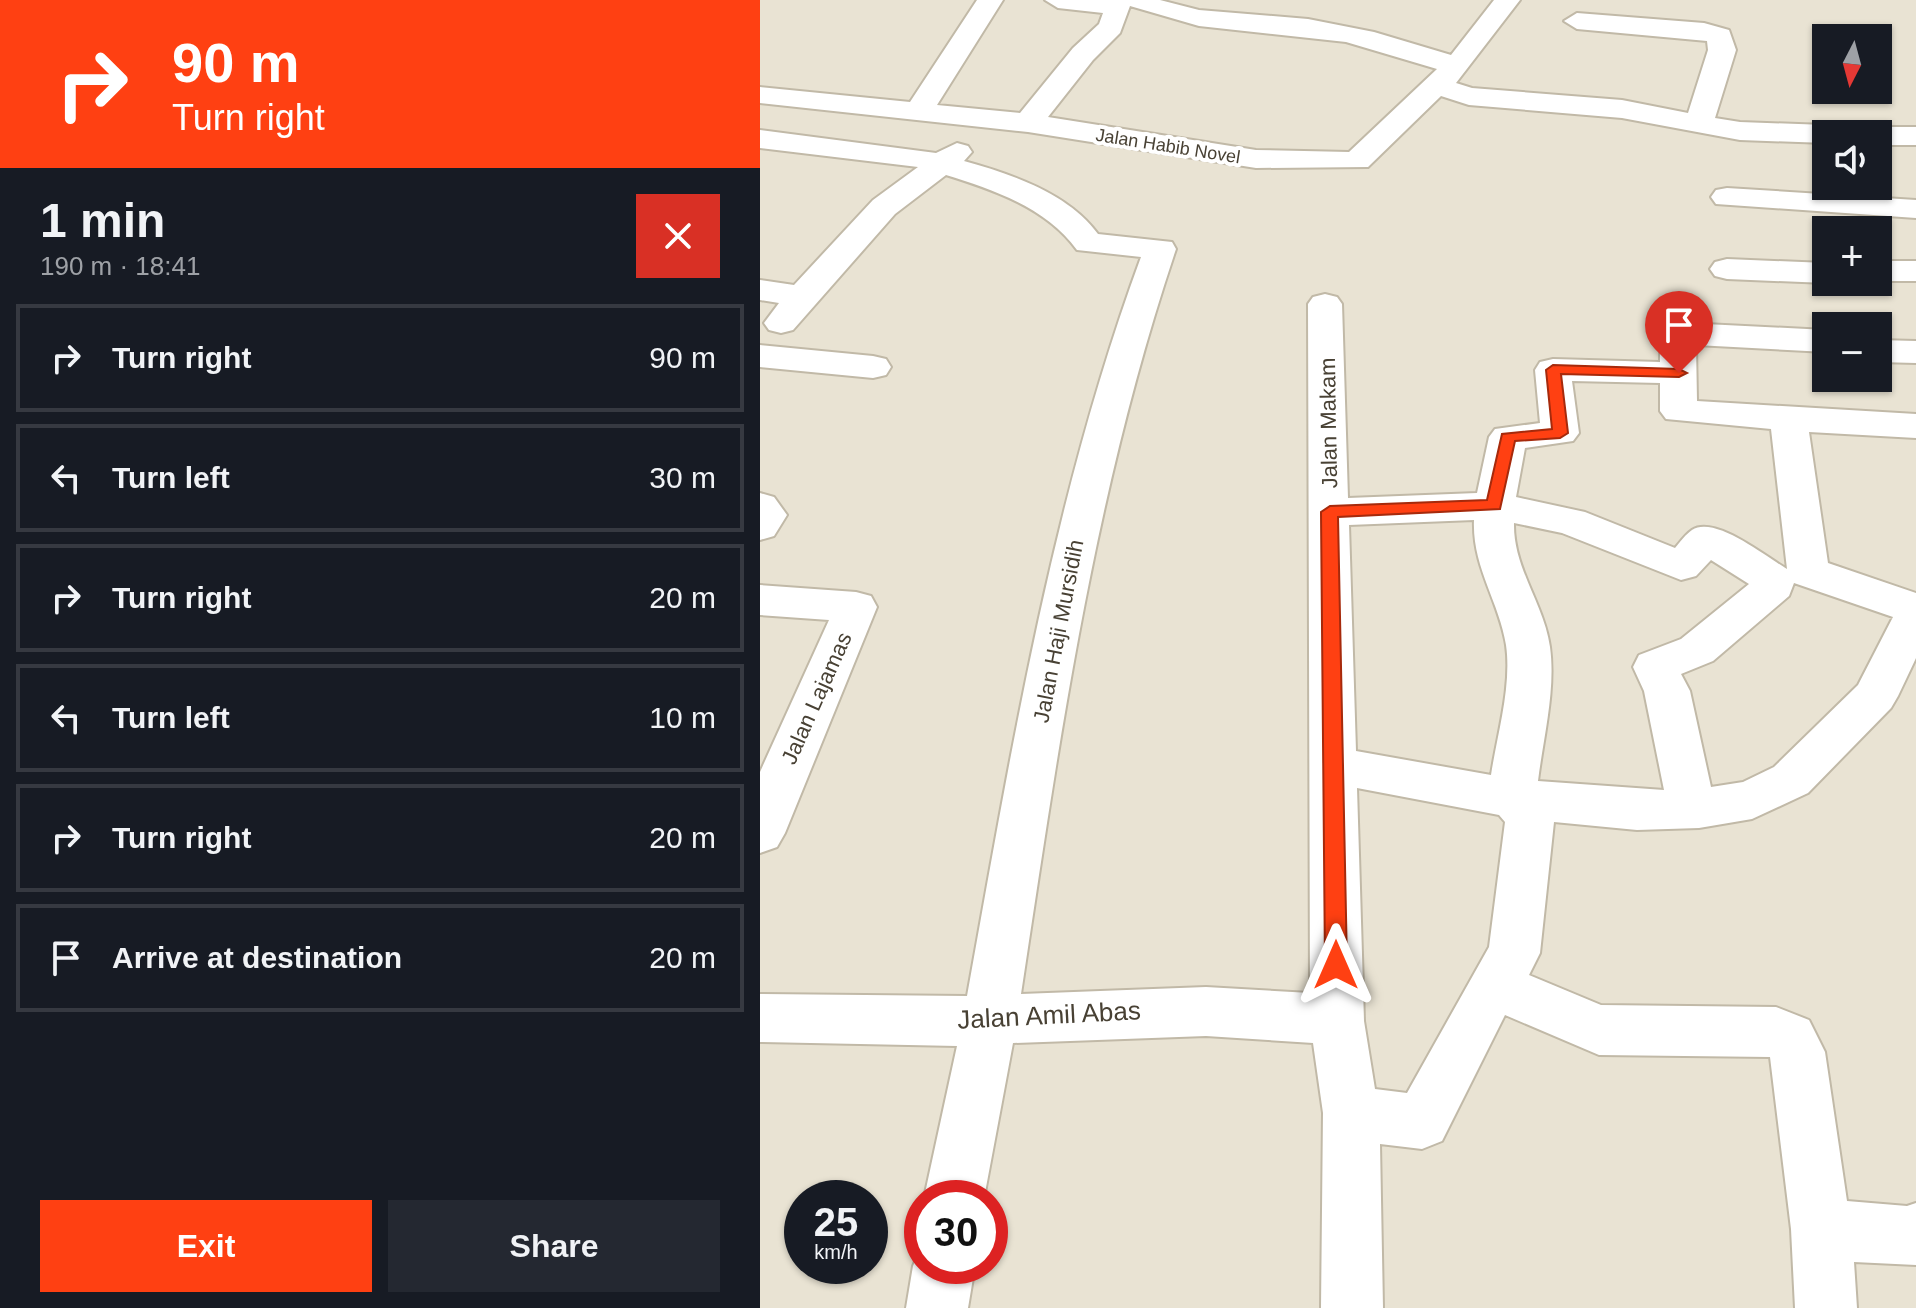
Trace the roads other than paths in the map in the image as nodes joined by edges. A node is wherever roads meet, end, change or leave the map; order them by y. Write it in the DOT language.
graph roads {
  1 [pos="990,0"];
  2 [pos="1058,0"];
  3 [pos="1138,0"];
  4 [pos="1507,0"];
  5 [pos="1577,21"];
  6 [pos="1447,77"];
  7 [pos="760,95"];
  8 [pos="820,102"];
  9 [pos="920,109"];
  10 [pos="1014,121"];
  11 [pos="1699,123"];
  12 [pos="1812,134"];
  13 [pos="1892,136"];
  14 [pos="1916,136"];
  15 [pos="774,141"];
  16 [pos="940,164"];
  17 [pos="1727,197"];
  18 [pos="1916,209"];
  19 [pos="1727,269"];
  20 [pos="1892,271"];
  21 [pos="1916,271"];
  22 [pos="1812,272"];
  23 [pos="760,290"];
  24 [pos="796,298"];
  25 [pos="1325,304"];
  26 [pos="1812,340"];
  27 [pos="760,345"];
  28 [pos="1892,351"];
  29 [pos="1916,352"];
  30 [pos="760,356"];
  31 [pos="873,367"];
  32 [pos="1679,373"];
  33 [pos="1789,419"];
  34 [pos="1916,426"];
  35 [pos="760,506"];
  36 [pos="1494,506"];
  37 [pos="1330,512"];
  38 [pos="760,526"];
  39 [pos="760,600"];
  40 [pos="1916,612"];
  41 [pos="1335,765"];
  42 [pos="1512,796"];
  43 [pos="1692,809"];
  44 [pos="760,833"];
  45 [pos="1493,985"];
  46 [pos="760,1018"];
  47 [pos="990,1020"];
  48 [pos="1337,1021"];
  49 [pos="1351,1113"];
  50 [pos="958,1180"];
  51 [pos="1821,1229"];
  52 [pos="1916,1233"];
  53 [pos="941,1284"];
  54 [pos="937,1308"];
  55 [pos="1352,1308"];
  56 [pos="1826,1308"];
  1 -- 9 [label="street"];
  2 -- 10 [label="street"];
  3 -- 6 [label="street"];
  4 -- 6 [label="street, Jalan Habib Novel"];
  5 -- 11 [label="street"];
  6 -- 10 [label="street, Jalan Habib Novel"];
  6 -- 11 [label="street"];
  7 -- 8 [label="street, Jalan Habib Novel"];
  8 -- 9 [label="street, Jalan Habib Novel"];
  8 -- 15 [label="street"];
  9 -- 10 [label="street, Jalan Habib Novel"];
  10 -- 16 [label="street"];
  11 -- 12 [label="street"];
  13 -- 14 [label="street"];
  15 -- 16 [label="street"];
  16 -- 24 [label="street"];
  16 -- 47 [label="street, Jalan Haji Mursidih"];
  17 -- 18 [label="street"];
  19 -- 22 [label="street"];
  20 -- 21 [label="street"];
  23 -- 24 [label="street"];
  24 -- 27 [label="street"];
  25 -- 37 [label="street, Jalan Makam"];
  26 -- 32 [label="street"];
  28 -- 29 [label="street"];
  30 -- 31 [label="street"];
  32 -- 33 [label="street"];
  32 -- 36 [label="street"];
  33 -- 34 [label="street"];
  33 -- 40 [label="street"];
  35 -- 38 [label="street"];
  36 -- 37 [label="street"];
  36 -- 42 [label="street"];
  36 -- 43 [label="street"];
  37 -- 41 [label="street, Jalan Makam"];
  39 -- 44 [label="street, Jalan Lajamas"];
  40 -- 43 [label="street"];
  41 -- 42 [label="street"];
  41 -- 48 [label="street, Jalan Makam"];
  42 -- 43 [label="street"];
  42 -- 45 [label="street"];
  45 -- 49 [label="street"];
  45 -- 51 [label="street"];
  46 -- 47 [label="street, Jalan Amil Abas"];
  47 -- 48 [label="street, Jalan Amil Abas"];
  47 -- 50 [label="street, Jalan Haji Mursidih"];
  48 -- 49 [label="street, Jalan Makam"];
  49 -- 55 [label="street, Jalan Makam"];
  51 -- 52 [label="street"];
  51 -- 56 [label="street"];
  53 -- 54 [label="street"];
}
